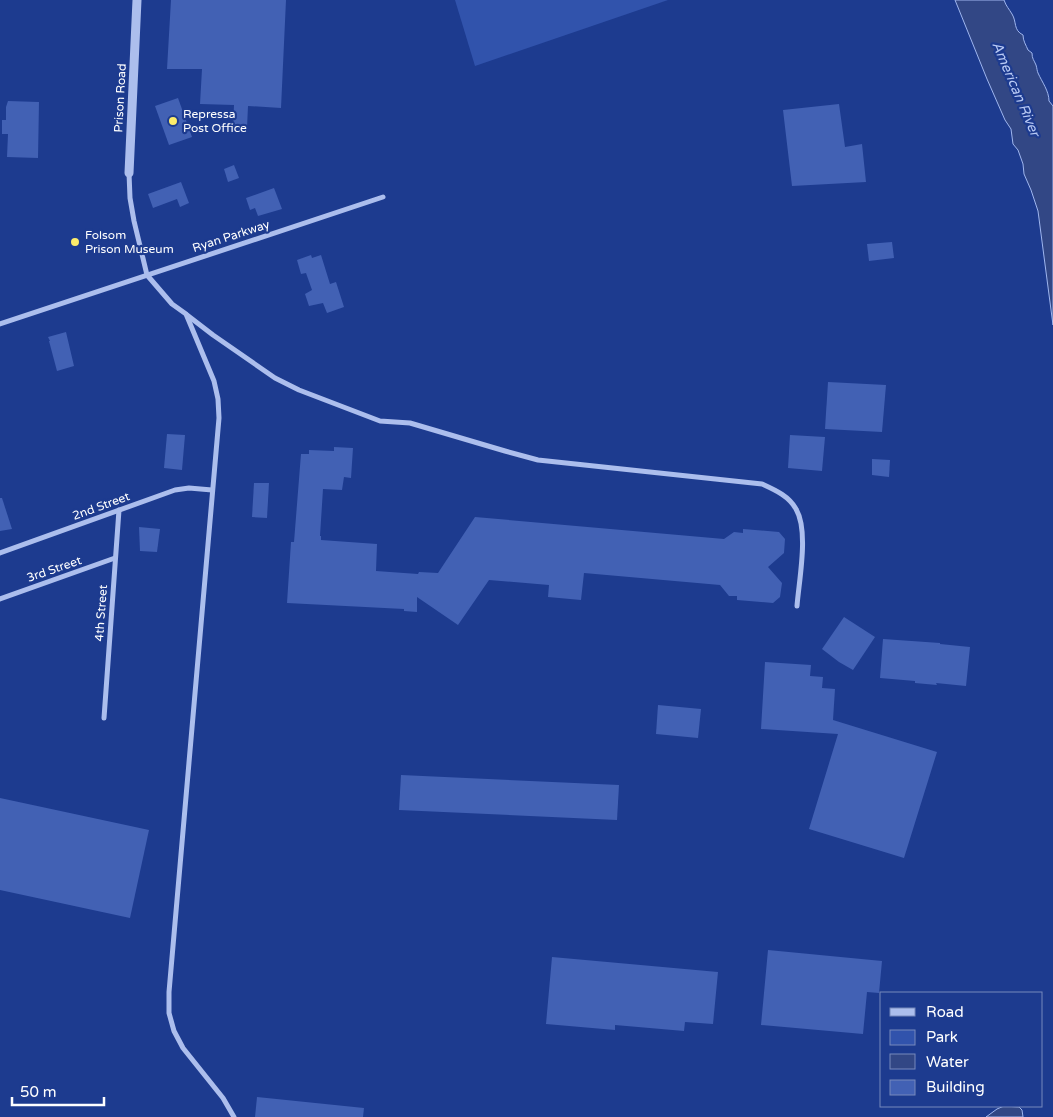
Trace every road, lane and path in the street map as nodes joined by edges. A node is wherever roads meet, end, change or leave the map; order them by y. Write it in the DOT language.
graph roads {
  1 [pos="137,0"];
  2 [pos="129,174"];
  3 [pos="383,197"];
  4 [pos="147,275"];
  5 [pos="186,314"];
  6 [pos="0,324"];
  7 [pos="212,490"];
  8 [pos="119,510"];
  9 [pos="0,553"];
  10 [pos="115,558"];
  11 [pos="0,599"];
  12 [pos="797,606"];
  13 [pos="104,718"];
  14 [pos="234,1117"];
  1 -- 2 [label="street, Prison Road"];
  2 -- 4 [label="street, Prison Road"];
  3 -- 4 [label="street, Ryan Parkway"];
  4 -- 5 [label="street"];
  4 -- 6 [label="street, Ryan Parkway"];
  5 -- 7 [label="street"];
  5 -- 12 [label="street"];
  7 -- 8 [label="street, 2nd Street"];
  7 -- 14 [label="street"];
  8 -- 9 [label="street, 2nd Street"];
  8 -- 10 [label="street, 4th Street"];
  10 -- 11 [label="street, 3rd Street"];
  10 -- 13 [label="street, 4th Street"];
}
